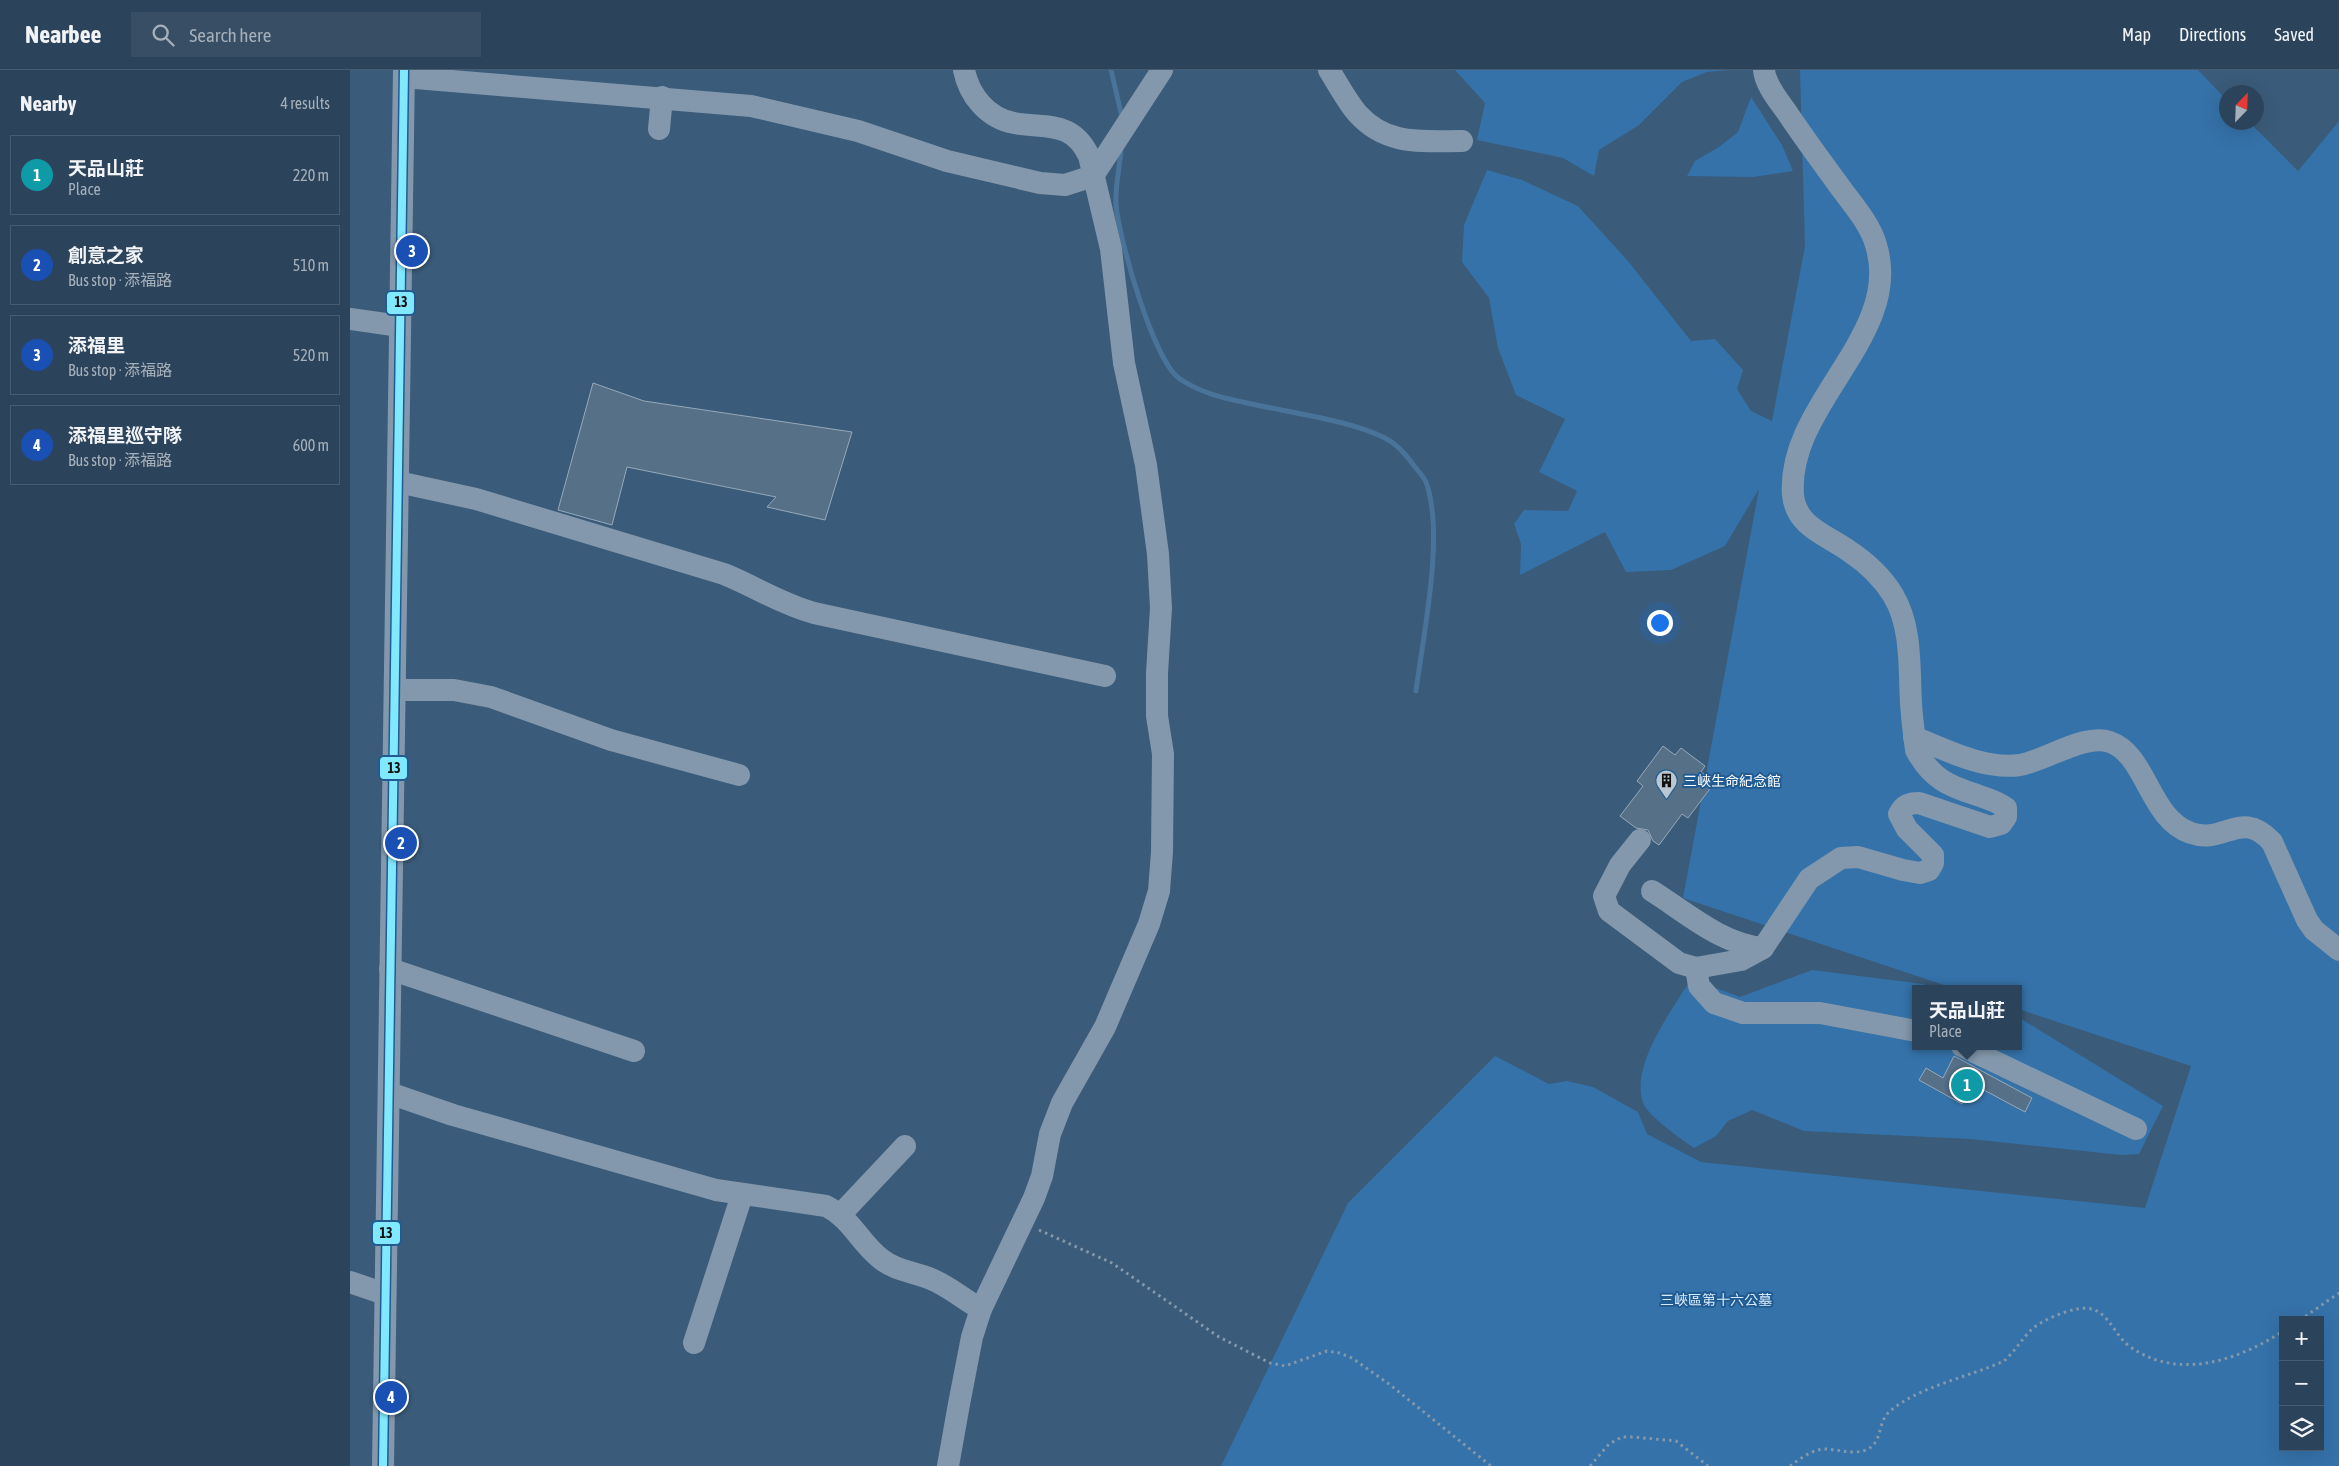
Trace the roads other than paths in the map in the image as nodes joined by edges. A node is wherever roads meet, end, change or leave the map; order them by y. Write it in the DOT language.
graph roads {
  1 [pos="964,70"];
  2 [pos="1162,70"];
  3 [pos="1329,70"];
  4 [pos="1764,70"];
  5 [pos="404,73"];
  6 [pos="662,97"];
  7 [pos="659,129"];
  8 [pos="1462,141"];
  9 [pos="1093,176"];
  10 [pos="350,319"];
  11 [pos="400,326"];
  12 [pos="398,482"];
  13 [pos="1105,676"];
  14 [pos="395,690"];
  15 [pos="1914,737"];
  16 [pos="739,775"];
  17 [pos="1640,840"];
  18 [pos="1652,891"];
  19 [pos="1763,948"];
  20 [pos="2339,950"];
  21 [pos="390,968"];
  22 [pos="1696,968"];
  23 [pos="1912,1031"];
  24 [pos="1970,1050"];
  25 [pos="634,1051"];
  26 [pos="389,1093"];
  27 [pos="2136,1129"];
  28 [pos="905,1146"];
  29 [pos="742,1195"];
  30 [pos="841,1214"];
  31 [pos="350,1282"];
  32 [pos="386,1294"];
  33 [pos="981,1309"];
  34 [pos="694,1343"];
  35 [pos="383,1466"];
  36 [pos="948,1466"];
  1 -- 9 [label="street"];
  2 -- 9 [label="street"];
  3 -- 8 [label="street"];
  4 -- 15 [label="street"];
  5 -- 6 [label="street"];
  5 -- 11 [label="street"];
  6 -- 7 [label="street"];
  6 -- 9 [label="street"];
  9 -- 33 [label="street"];
  10 -- 11 [label="street"];
  11 -- 12 [label="street"];
  12 -- 13 [label="street"];
  12 -- 14 [label="street"];
  14 -- 16 [label="street"];
  14 -- 21 [label="street"];
  15 -- 19 [label="street"];
  15 -- 20 [label="street"];
  17 -- 22 [label="street"];
  18 -- 19 [label="street"];
  19 -- 22 [label="street"];
  21 -- 25 [label="street"];
  21 -- 26 [label="street"];
  22 -- 23 [label="street"];
  24 -- 27 [label="street"];
  26 -- 29 [label="street"];
  26 -- 32 [label="street"];
  28 -- 30 [label="street"];
  29 -- 30 [label="street"];
  29 -- 34 [label="street"];
  30 -- 33 [label="street"];
  31 -- 32 [label="street"];
  32 -- 35 [label="street"];
  33 -- 36 [label="street"];
}
